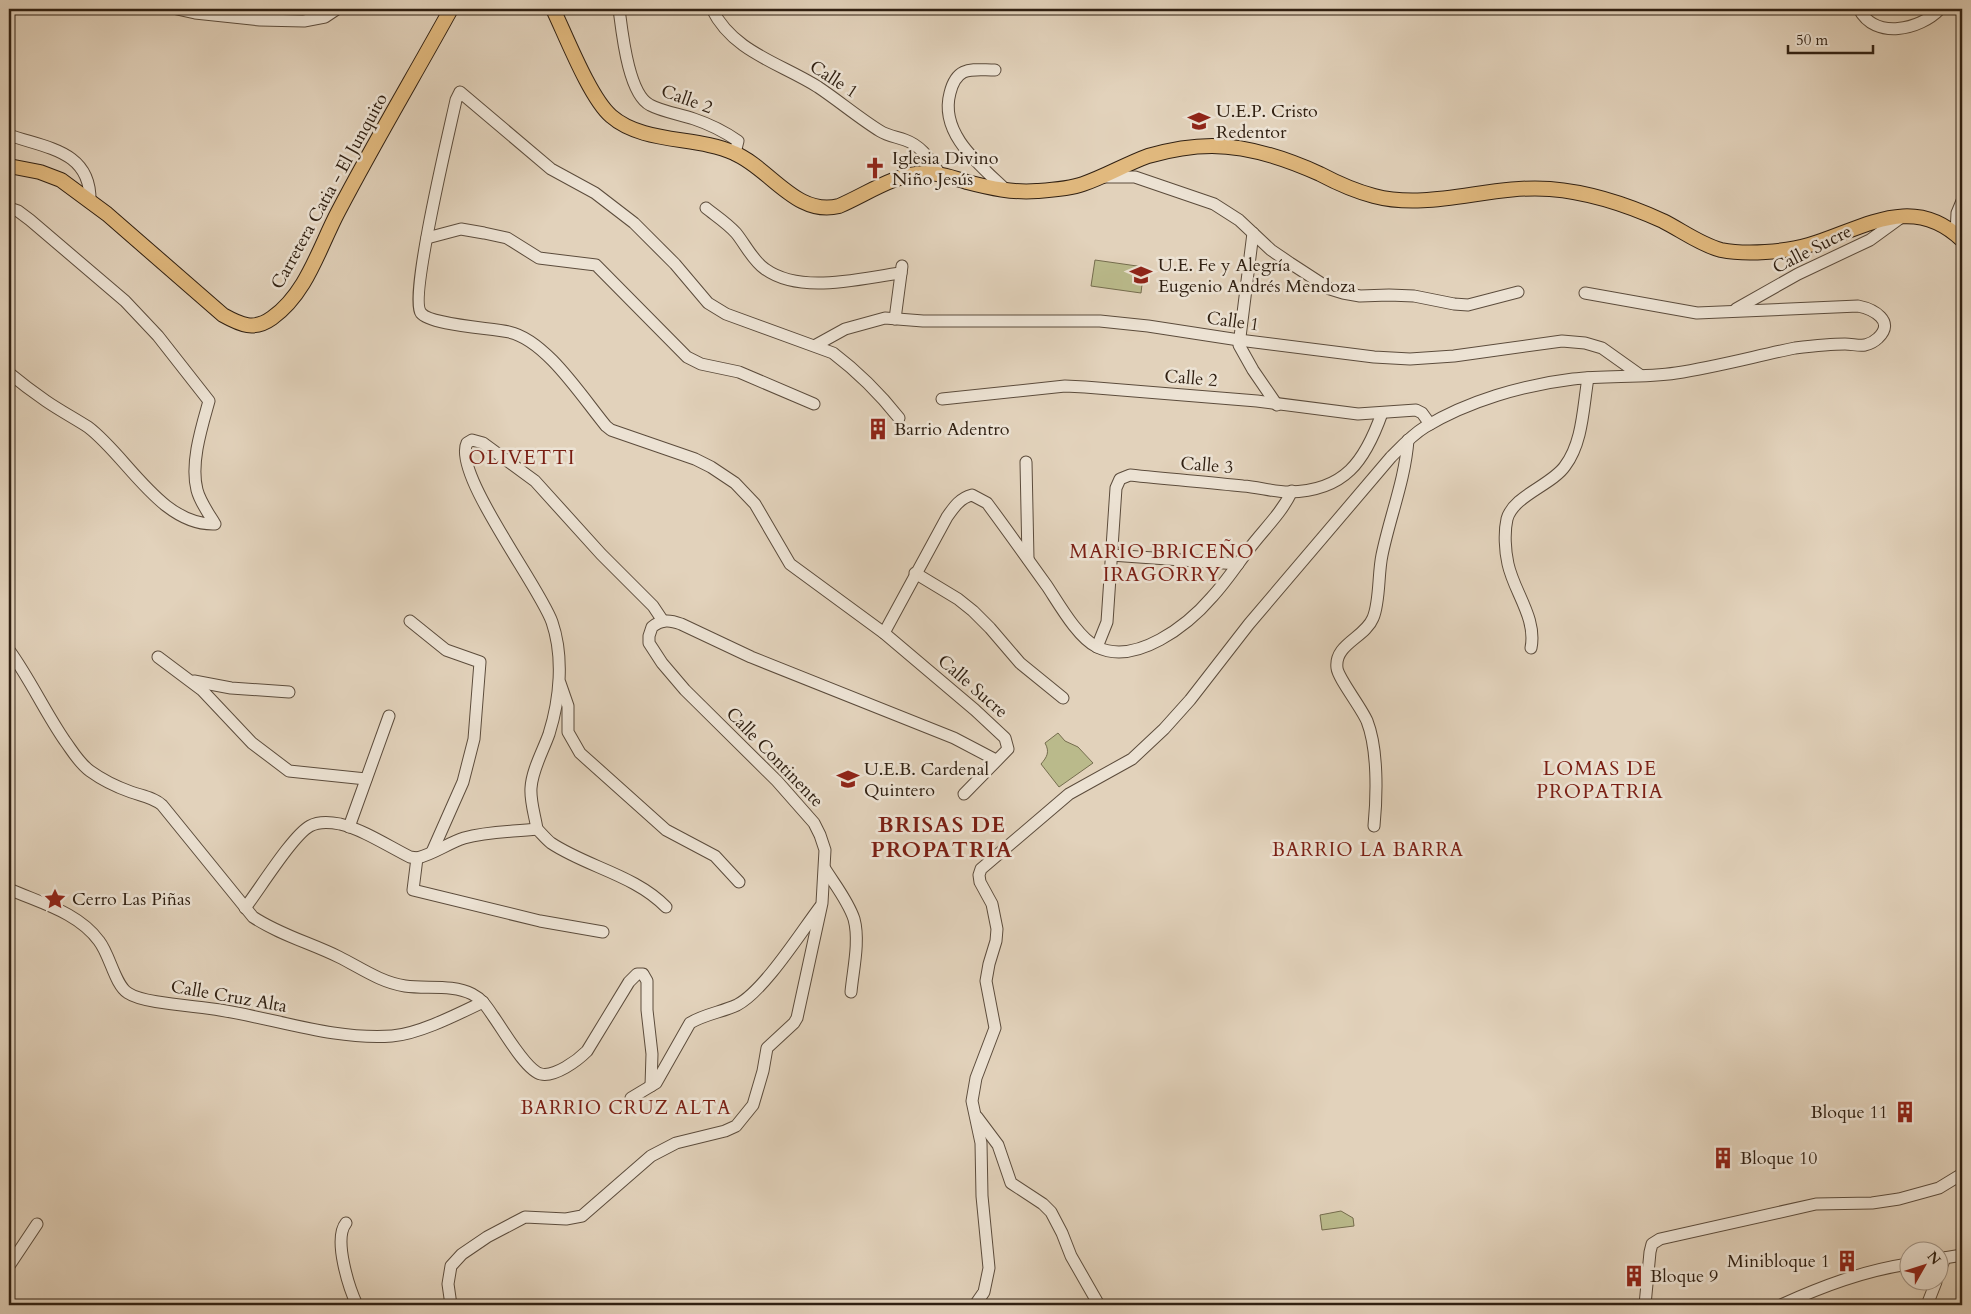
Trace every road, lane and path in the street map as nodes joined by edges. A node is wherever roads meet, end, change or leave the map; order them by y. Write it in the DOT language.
graph roads {
  1 [pos="177,9"];
  2 [pos="337,9"];
  3 [pos="451,9"];
  4 [pos="553,9"];
  5 [pos="619,9"];
  6 [pos="712,9"];
  7 [pos="1859,9"];
  8 [pos="1940,9"];
  9 [pos="995,70"];
  10 [pos="9,135"];
  11 [pos="735,153"];
  12 [pos="9,166"];
  13 [pos="940,174"];
  14 [pos="1101,177"];
  15 [pos="1007,191"];
  16 [pos="90,201"];
  17 [pos="1962,201"];
  18 [pos="9,208"];
  19 [pos="706,208"];
  20 [pos="1904,215"];
  21 [pos="1254,233"];
  22 [pos="1960,233"];
  23 [pos="427,238"];
  24 [pos="1518,292"];
  25 [pos="1585,293"];
  26 [pos="1733,311"];
  27 [pos="895,319"];
  28 [pos="1239,340"];
  29 [pos="816,346"];
  30 [pos="9,374"];
  31 [pos="1640,375"];
  32 [pos="1588,378"];
  33 [pos="942,399"];
  34 [pos="814,404"];
  35 [pos="1277,405"];
  36 [pos="1382,413"];
  37 [pos="899,418"];
  38 [pos="1430,424"];
  39 [pos="1408,440"];
  40 [pos="1026,462"];
  41 [pos="1292,491"];
  42 [pos="1111,555"];
  43 [pos="1028,559"];
  44 [pos="1238,564"];
  45 [pos="916,573"];
  46 [pos="410,621"];
  47 [pos="663,621"];
  48 [pos="884,633"];
  49 [pos="1097,647"];
  50 [pos="1531,648"];
  51 [pos="9,650"];
  52 [pos="158,658"];
  53 [pos="559,679"];
  54 [pos="190,680"];
  55 [pos="289,692"];
  56 [pos="1063,698"];
  57 [pos="389,716"];
  58 [pos="996,760"];
  59 [pos="366,779"];
  60 [pos="964,794"];
  61 [pos="1374,826"];
  62 [pos="349,827"];
  63 [pos="537,830"];
  64 [pos="432,852"];
  65 [pos="418,858"];
  66 [pos="825,869"];
  67 [pos="739,882"];
  68 [pos="9,889"];
  69 [pos="822,903"];
  70 [pos="666,907"];
  71 [pos="246,908"];
  72 [pos="603,932"];
  73 [pos="851,992"];
  74 [pos="483,1002"];
  75 [pos="651,1086"];
  76 [pos="631,1098"];
  77 [pos="974,1113"];
  78 [pos="1962,1174"];
  79 [pos="346,1223"];
  80 [pos="37,1224"];
  81 [pos="1962,1255"];
  82 [pos="1948,1257"];
  83 [pos="9,1266"];
  84 [pos="1898,1266"];
  85 [pos="1932,1292"];
  86 [pos="357,1305"];
  87 [pos="450,1305"];
  88 [pos="975,1305"];
  89 [pos="1099,1305"];
  90 [pos="1645,1305"];
  91 [pos="1781,1305"];
  92 [pos="1927,1305"];
  1 -- 2 [label="street"];
  3 -- 16 [label="main road, Carretera Catia - El Junquito"];
  4 -- 11 [label="main road"];
  5 -- 11 [label="street, Calle 2"];
  6 -- 13 [label="street, Calle 1"];
  7 -- 8 [label="street"];
  9 -- 15 [label="street"];
  10 -- 16 [label="street"];
  11 -- 13 [label="main road"];
  12 -- 16 [label="main road, Carretera Catia - El Junquito"];
  13 -- 15 [label="main road"];
  14 -- 15 [label="main road"];
  14 -- 20 [label="main road"];
  14 -- 21 [label="street"];
  17 -- 22 [label="street"];
  18 -- 30 [label="street"];
  19 -- 27 [label="street"];
  20 -- 22 [label="main road"];
  20 -- 26 [label="street, Calle Sucre"];
  21 -- 24 [label="street"];
  21 -- 28 [label="street"];
  23 -- 29 [label="street"];
  23 -- 34 [label="street"];
  23 -- 48 [label="street"];
  25 -- 26 [label="street"];
  26 -- 31 [label="street"];
  27 -- 28 [label="street, Calle 1"];
  27 -- 29 [label="street, Calle 1"];
  28 -- 31 [label="street, Calle 1"];
  28 -- 35 [label="street"];
  29 -- 37 [label="street"];
  31 -- 32 [label="street"];
  32 -- 38 [label="street"];
  32 -- 50 [label="street"];
  33 -- 35 [label="street, Calle 2"];
  35 -- 36 [label="street, Calle 2"];
  36 -- 38 [label="street, Calle 2"];
  36 -- 41 [label="street, Calle 3"];
  38 -- 39 [label="street"];
  39 -- 61 [label="street"];
  39 -- 77 [label="street"];
  40 -- 43 [label="street"];
  41 -- 42 [label="street, Calle 3"];
  41 -- 44 [label="street"];
  42 -- 44 [label="street"];
  42 -- 49 [label="street"];
  43 -- 45 [label="street"];
  43 -- 49 [label="street"];
  44 -- 49 [label="street"];
  45 -- 48 [label="street"];
  45 -- 56 [label="street"];
  46 -- 64 [label="street"];
  47 -- 53 [label="street"];
  47 -- 58 [label="street"];
  47 -- 66 [label="street, Calle Continente"];
  48 -- 58 [label="street, Calle Sucre"];
  51 -- 71 [label="street"];
  52 -- 54 [label="street"];
  53 -- 63 [label="street"];
  53 -- 67 [label="street"];
  54 -- 55 [label="street"];
  54 -- 59 [label="street"];
  57 -- 59 [label="street"];
  58 -- 60 [label="street, Calle Sucre"];
  59 -- 62 [label="street"];
  62 -- 65 [label="street"];
  62 -- 71 [label="street"];
  63 -- 64 [label="street"];
  63 -- 70 [label="street"];
  64 -- 65 [label="street"];
  65 -- 72 [label="street"];
  66 -- 69 [label="street, Calle Continente"];
  66 -- 73 [label="street"];
  68 -- 74 [label="street, Calle Cruz Alta"];
  69 -- 75 [label="street"];
  69 -- 87 [label="street, Calle Continente"];
  71 -- 74 [label="street"];
  74 -- 75 [label="street"];
  75 -- 76 [label="street"];
  77 -- 88 [label="street"];
  77 -- 89 [label="street"];
  78 -- 90 [label="street"];
  79 -- 86 [label="street"];
  80 -- 83 [label="street"];
  81 -- 82 [label="street"];
  84 -- 91 [label="street"];
  85 -- 92 [label="street"];
}
